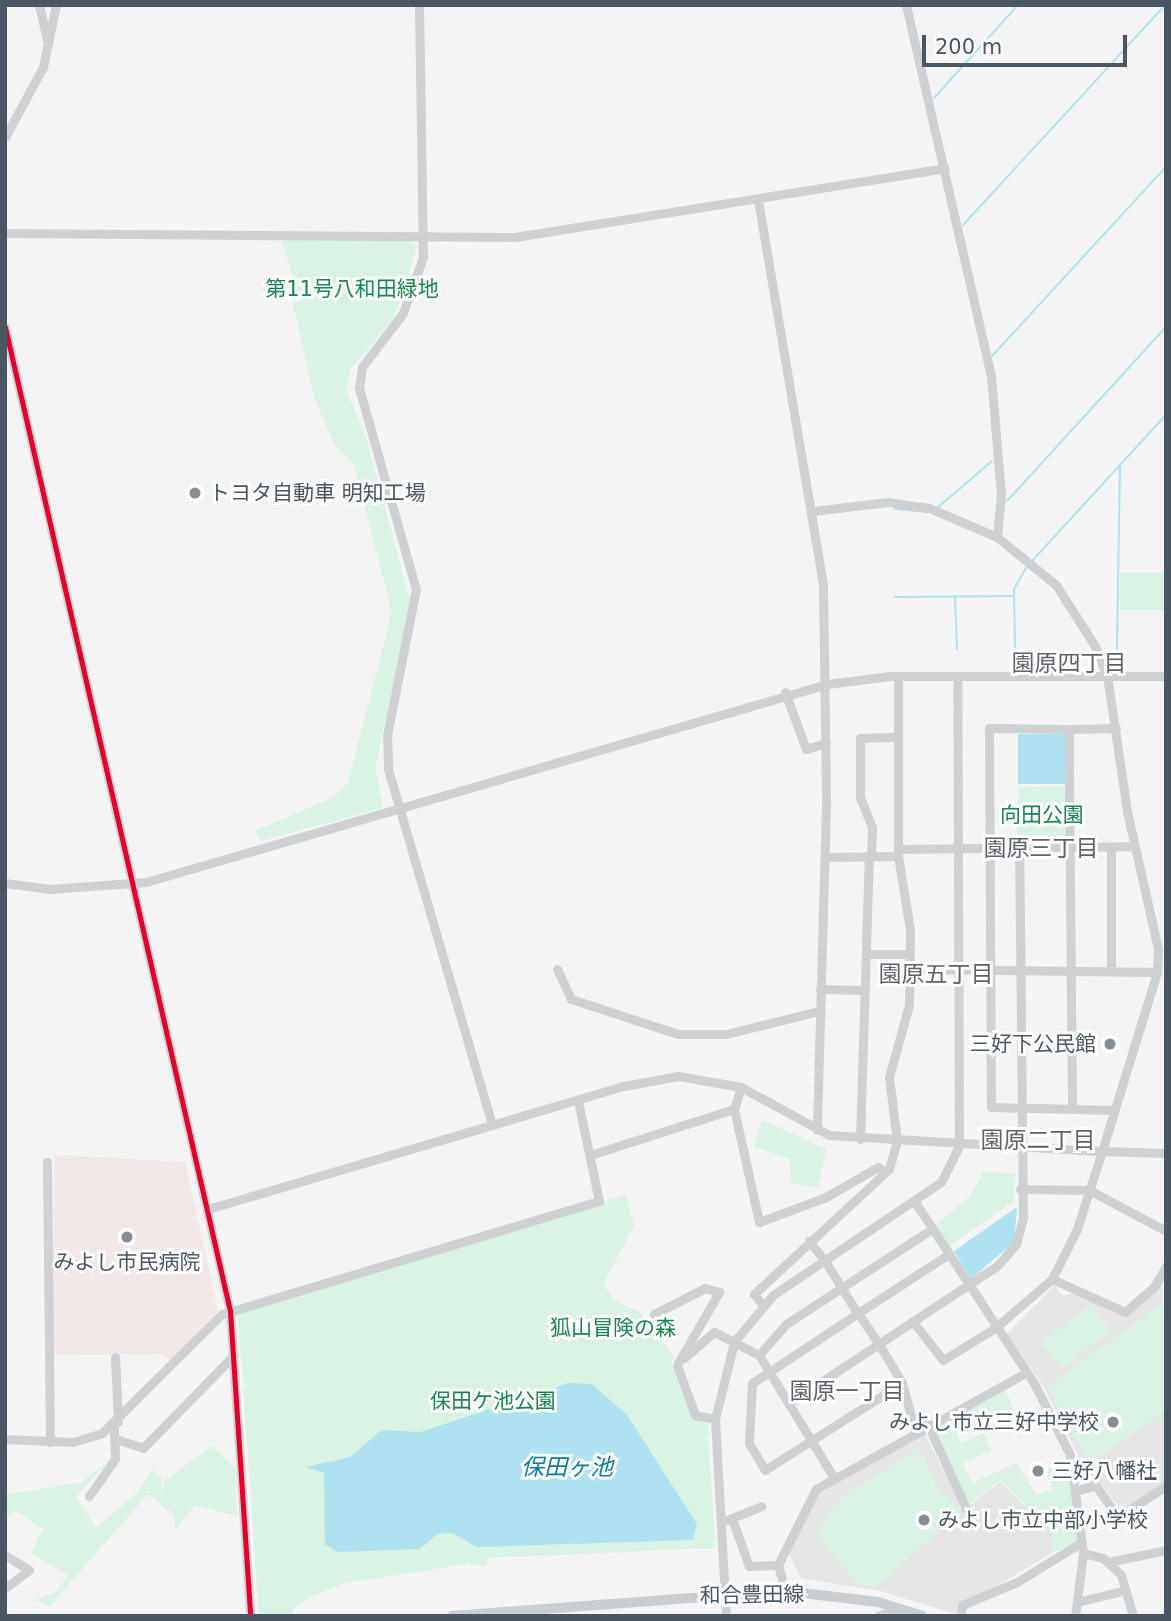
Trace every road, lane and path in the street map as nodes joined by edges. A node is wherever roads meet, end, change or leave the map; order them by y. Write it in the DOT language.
graph roads {
  1 [pos="39,5"];
  2 [pos="56,5"];
  3 [pos="419,5"];
  4 [pos="906,5"];
  5 [pos="49,47"];
  6 [pos="5,137"];
  7 [pos="944,168"];
  8 [pos="758,200"];
  9 [pos="5,233"];
  10 [pos="424,233"];
  11 [pos="5,327"];
  12 [pos="814,511"];
  13 [pos="997,537"];
  14 [pos="898,676"];
  15 [pos="1107,676"];
  16 [pos="1166,676"];
  17 [pos="957,677"];
  18 [pos="827,684"];
  19 [pos="785,692"];
  20 [pos="1116,728"];
  21 [pos="1069,729"];
  22 [pos="898,737"];
  23 [pos="826,743"];
  24 [pos="397,809"];
  25 [pos="1134,846"];
  26 [pos="1070,847"];
  27 [pos="959,848"];
  28 [pos="990,848"];
  29 [pos="1019,848"];
  30 [pos="1111,848"];
  31 [pos="898,852"];
  32 [pos="870,856"];
  33 [pos="825,857"];
  34 [pos="5,883"];
  35 [pos="133,885"];
  36 [pos="866,954"];
  37 [pos="909,954"];
  38 [pos="557,969"];
  39 [pos="909,969"];
  40 [pos="959,970"];
  41 [pos="1111,970"];
  42 [pos="1160,970"];
  43 [pos="1070,971"];
  44 [pos="990,972"];
  45 [pos="1021,972"];
  46 [pos="820,989"];
  47 [pos="864,990"];
  48 [pos="819,1011"];
  49 [pos="741,1087"];
  50 [pos="578,1101"];
  51 [pos="734,1109"];
  52 [pos="1021,1109"];
  53 [pos="1072,1109"];
  54 [pos="1115,1110"];
  55 [pos="492,1125"];
  56 [pos="817,1130"];
  57 [pos="860,1139"];
  58 [pos="897,1141"];
  59 [pos="1020,1145"];
  60 [pos="959,1146"];
  61 [pos="1102,1151"];
  62 [pos="1166,1153"];
  63 [pos="593,1154"];
  64 [pos="47,1161"];
  65 [pos="886,1172"];
  66 [pos="1020,1189"];
  67 [pos="1089,1190"];
  68 [pos="915,1202"];
  69 [pos="208,1209"];
  70 [pos="932,1228"];
  71 [pos="1166,1231"];
  72 [pos="809,1241"];
  73 [pos="949,1254"];
  74 [pos="825,1261"];
  75 [pos="1166,1266"];
  76 [pos="1052,1279"];
  77 [pos="968,1286"];
  78 [pos="842,1288"];
  79 [pos="762,1304"];
  80 [pos="230,1311"];
  81 [pos="858,1313"];
  82 [pos="654,1314"];
  83 [pos="914,1323"];
  84 [pos="995,1328"];
  85 [pos="734,1342"];
  86 [pos="879,1344"];
  87 [pos="234,1355"];
  88 [pos="759,1355"];
  89 [pos="115,1357"];
  90 [pos="684,1357"];
  91 [pos="769,1372"];
  92 [pos="1025,1373"];
  93 [pos="902,1383"];
  94 [pos="789,1403"];
  95 [pos="715,1419"];
  96 [pos="116,1423"];
  97 [pos="927,1423"];
  98 [pos="915,1431"];
  99 [pos="5,1439"];
  100 [pos="119,1440"];
  101 [pos="812,1441"];
  102 [pos="50,1442"];
  103 [pos="834,1478"];
  104 [pos="1166,1486"];
  105 [pos="1078,1490"];
  106 [pos="89,1496"];
  107 [pos="761,1506"];
  108 [pos="966,1508"];
  109 [pos="728,1520"];
  110 [pos="1082,1542"];
  111 [pos="1166,1550"];
  112 [pos="1083,1553"];
  113 [pos="5,1555"];
  114 [pos="1108,1562"];
  115 [pos="778,1565"];
  116 [pos="5,1588"];
  117 [pos="1126,1590"];
  118 [pos="785,1591"];
  119 [pos="725,1592"];
  120 [pos="1077,1602"];
  121 [pos="583,1610"];
  122 [pos="896,1612"];
  123 [pos="250,1616"];
  124 [pos="452,1616"];
  125 [pos="726,1616"];
  126 [pos="878,1616"];
  127 [pos="923,1616"];
  128 [pos="961,1616"];
  129 [pos="1075,1616"];
  130 [pos="1133,1616"];
  1 -- 5 [label="street"];
  2 -- 5 [label="street"];
  3 -- 10 [label="street"];
  4 -- 7 [label="street"];
  5 -- 6 [label="street"];
  7 -- 8 [label="street"];
  7 -- 13 [label="street"];
  8 -- 10 [label="street"];
  8 -- 12 [label="street"];
  9 -- 10 [label="street"];
  10 -- 24 [label="street"];
  11 -- 35 [label="street"];
  12 -- 13 [label="street"];
  12 -- 18 [label="street"];
  13 -- 15 [label="street"];
  14 -- 17 [label="street"];
  14 -- 18 [label="street"];
  14 -- 22 [label="street"];
  15 -- 16 [label="street"];
  15 -- 17 [label="street"];
  15 -- 20 [label="street"];
  17 -- 27 [label="street"];
  18 -- 19 [label="street"];
  18 -- 23 [label="street"];
  19 -- 23 [label="street"];
  19 -- 24 [label="street"];
  20 -- 21 [label="street"];
  20 -- 25 [label="street"];
  21 -- 26 [label="street"];
  21 -- 28 [label="street"];
  22 -- 31 [label="street"];
  22 -- 32 [label="street"];
  23 -- 33 [label="street"];
  24 -- 35 [label="street"];
  24 -- 55 [label="street"];
  25 -- 30 [label="street"];
  25 -- 42 [label="street"];
  26 -- 29 [label="street"];
  26 -- 30 [label="street"];
  26 -- 43 [label="street"];
  27 -- 28 [label="street"];
  27 -- 31 [label="street"];
  27 -- 40 [label="street"];
  28 -- 29 [label="street"];
  28 -- 44 [label="street"];
  29 -- 45 [label="street"];
  30 -- 41 [label="street"];
  31 -- 32 [label="street"];
  31 -- 37 [label="street"];
  32 -- 33 [label="street"];
  32 -- 36 [label="street"];
  33 -- 46 [label="street"];
  34 -- 35 [label="street"];
  35 -- 69 [label="street"];
  36 -- 37 [label="street"];
  36 -- 47 [label="street"];
  37 -- 39 [label="street"];
  38 -- 48 [label="street"];
  39 -- 40 [label="street"];
  39 -- 58 [label="street"];
  40 -- 44 [label="street"];
  40 -- 60 [label="street"];
  41 -- 42 [label="street"];
  41 -- 43 [label="street"];
  42 -- 54 [label="street"];
  43 -- 45 [label="street"];
  43 -- 53 [label="street"];
  44 -- 45 [label="street"];
  44 -- 52 [label="street"];
  45 -- 52 [label="street"];
  46 -- 47 [label="street"];
  46 -- 48 [label="street"];
  47 -- 57 [label="street"];
  48 -- 56 [label="street"];
  49 -- 50 [label="street"];
  49 -- 51 [label="street"];
  49 -- 56 [label="street"];
  50 -- 55 [label="street"];
  50 -- 63 [label="street"];
  51 -- 63 [label="street"];
  51 -- 65 [label="street"];
  52 -- 53 [label="street"];
  52 -- 59 [label="street"];
  53 -- 54 [label="street"];
  54 -- 61 [label="street"];
  55 -- 69 [label="street"];
  56 -- 57 [label="street"];
  57 -- 58 [label="street"];
  58 -- 60 [label="street"];
  58 -- 65 [label="street"];
  59 -- 60 [label="street"];
  59 -- 61 [label="street"];
  59 -- 66 [label="street"];
  60 -- 68 [label="street"];
  61 -- 62 [label="street"];
  61 -- 67 [label="street"];
  63 -- 80 [label="street"];
  64 -- 102 [label="street"];
  65 -- 72 [label="street"];
  66 -- 67 [label="street"];
  66 -- 77 [label="street"];
  67 -- 71 [label="street"];
  67 -- 76 [label="street"];
  68 -- 70 [label="street"];
  68 -- 74 [label="street"];
  69 -- 80 [label="street"];
  70 -- 73 [label="street"];
  70 -- 78 [label="street"];
  72 -- 74 [label="street"];
  72 -- 79 [label="street"];
  73 -- 77 [label="street"];
  73 -- 81 [label="street"];
  74 -- 78 [label="street"];
  74 -- 79 [label="street"];
  75 -- 76 [label="street"];
  76 -- 84 [label="street"];
  77 -- 83 [label="street"];
  77 -- 84 [label="street"];
  78 -- 81 [label="street"];
  78 -- 88 [label="street"];
  79 -- 85 [label="street"];
  80 -- 87 [label="street"];
  80 -- 96 [label="street"];
  81 -- 86 [label="street"];
  81 -- 91 [label="street"];
  82 -- 90 [label="street"];
  83 -- 84 [label="street"];
  83 -- 86 [label="street"];
  84 -- 92 [label="street"];
  85 -- 88 [label="street"];
  85 -- 90 [label="street"];
  85 -- 95 [label="street"];
  86 -- 93 [label="street"];
  86 -- 94 [label="street"];
  87 -- 100 [label="street"];
  87 -- 123 [label="street"];
  88 -- 91 [label="street"];
  89 -- 96 [label="street"];
  90 -- 95 [label="street"];
  91 -- 94 [label="street"];
  91 -- 101 [label="street"];
  92 -- 97 [label="street"];
  92 -- 105 [label="street"];
  93 -- 98 [label="street"];
  93 -- 101 [label="street"];
  94 -- 101 [label="street"];
  95 -- 109 [label="street"];
  96 -- 100 [label="street"];
  96 -- 102 [label="street"];
  97 -- 98 [label="street"];
  97 -- 108 [label="street"];
  98 -- 103 [label="street"];
  99 -- 102 [label="street"];
  100 -- 106 [label="street"];
  101 -- 103 [label="street"];
  103 -- 115 [label="street"];
  104 -- 105 [label="street"];
  105 -- 110 [label="street"];
  107 -- 109 [label="street"];
  109 -- 115 [label="street"];
  109 -- 119 [label="street"];
  110 -- 112 [label="street"];
  110 -- 128 [label="street"];
  111 -- 114 [label="street"];
  112 -- 114 [label="street"];
  112 -- 120 [label="street"];
  113 -- 116 [label="street"];
  114 -- 117 [label="street"];
  115 -- 118 [label="street"];
  117 -- 120 [label="street"];
  117 -- 130 [label="street"];
  118 -- 119 [label="main road, 和合豊田線"];
  118 -- 122 [label="main road, 和合豊田線"];
  119 -- 121 [label="main road, 和合豊田線"];
  119 -- 125 [label="street"];
  120 -- 129 [label="street"];
  121 -- 124 [label="main road, 和合豊田線"];
  122 -- 126 [label="street"];
  122 -- 127 [label="main road, 和合豊田線"];
}
